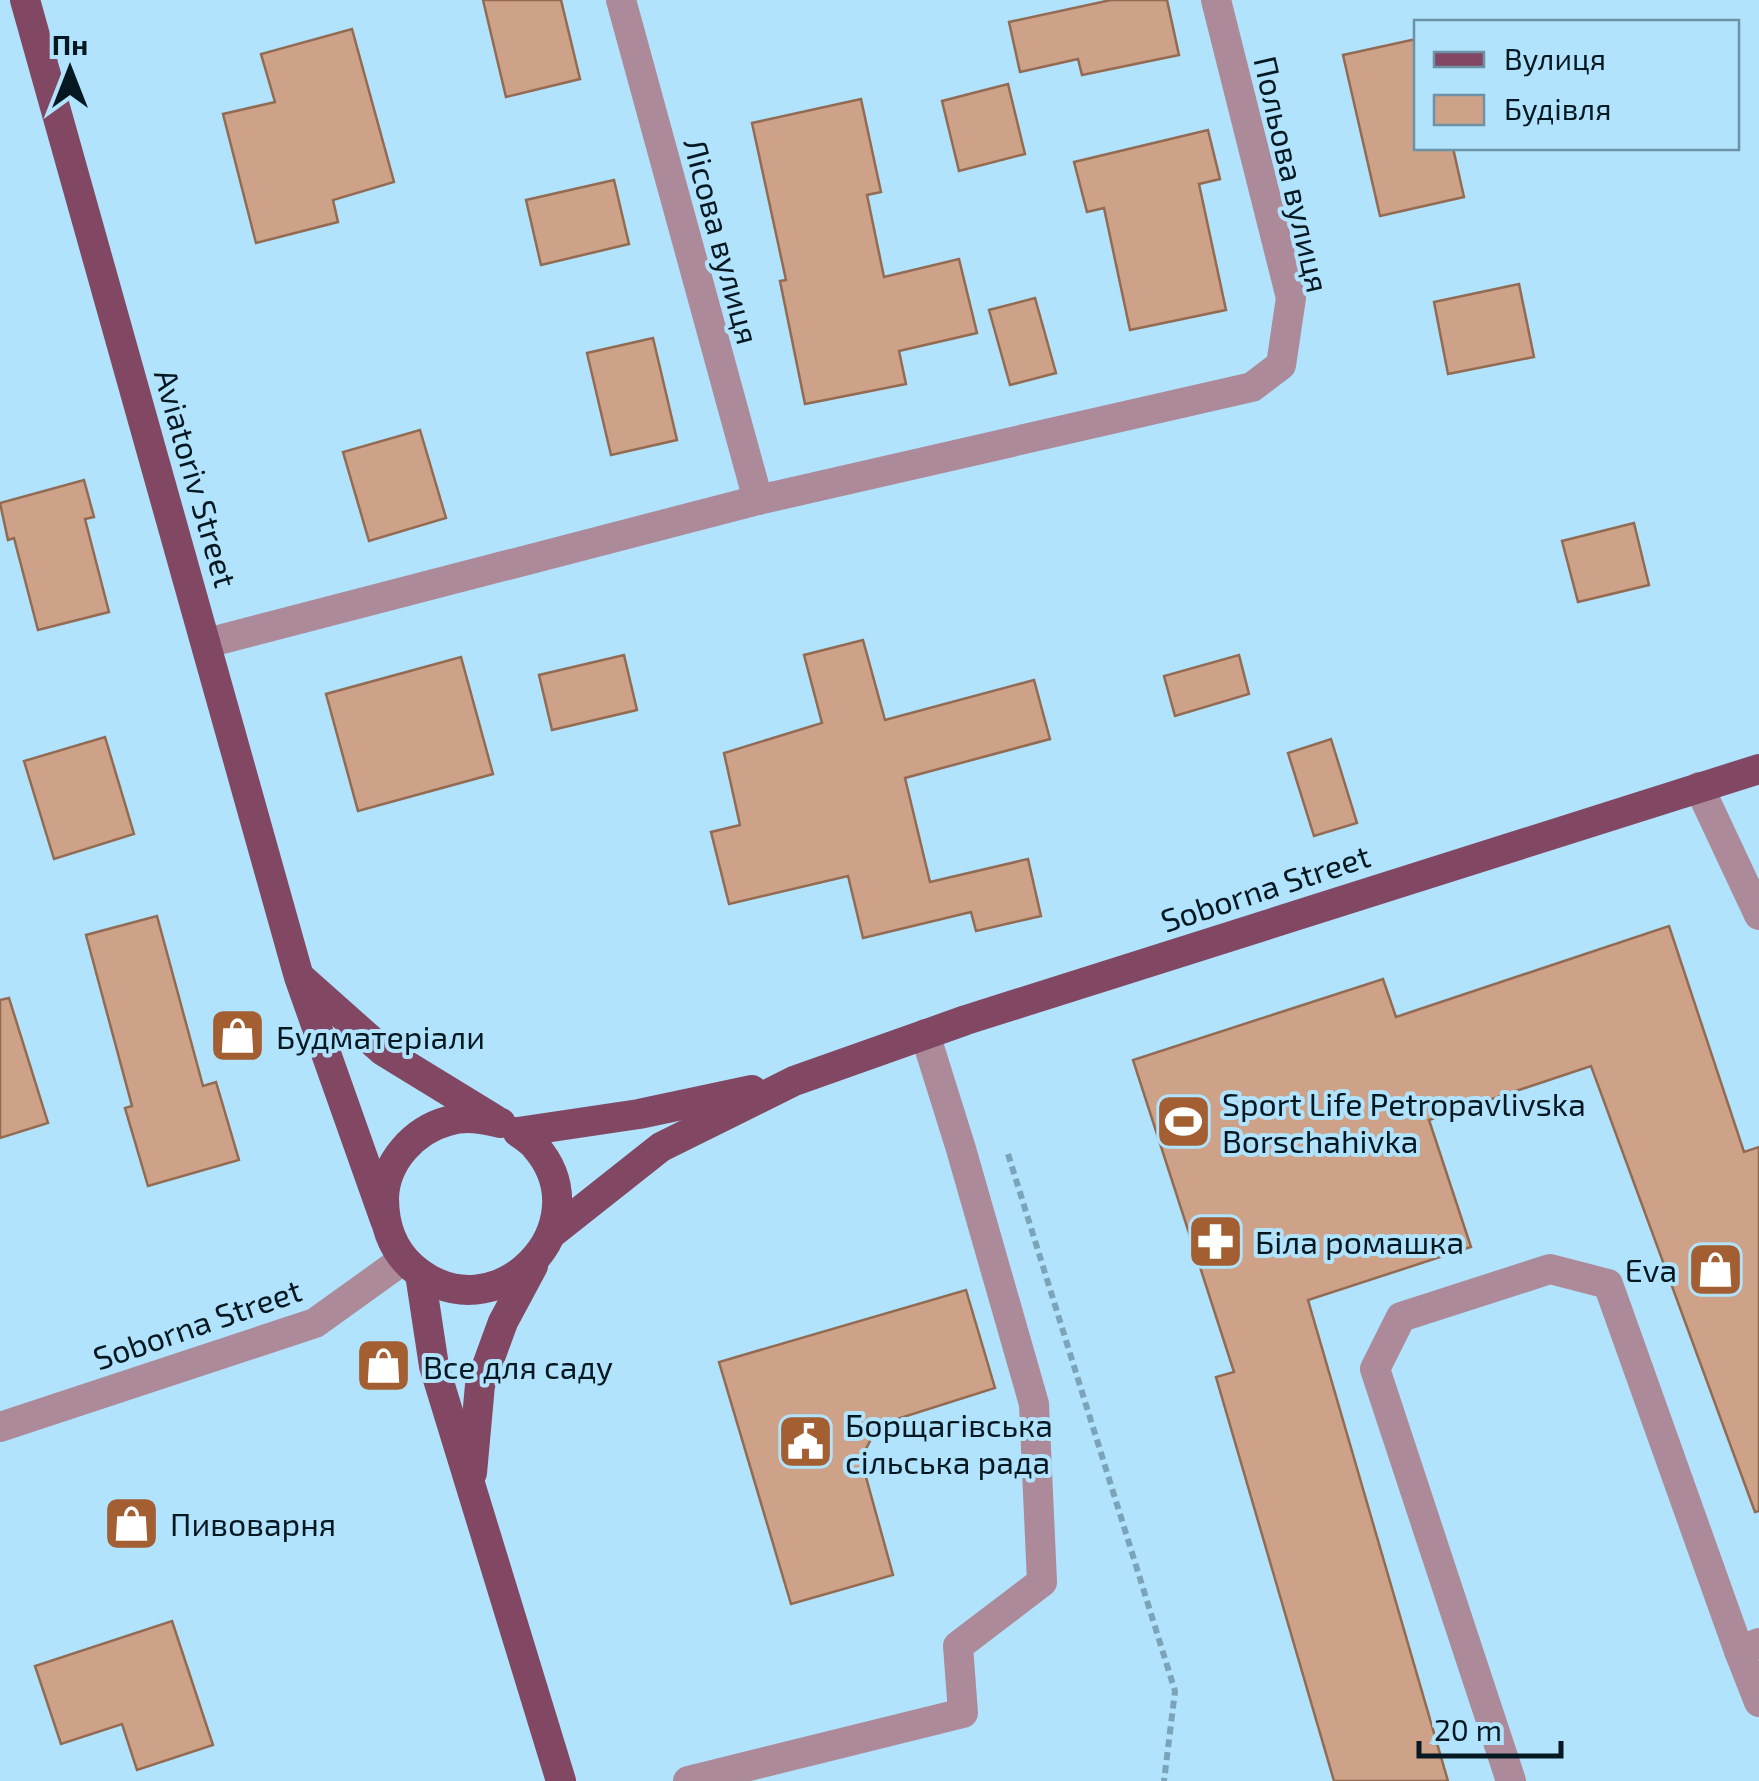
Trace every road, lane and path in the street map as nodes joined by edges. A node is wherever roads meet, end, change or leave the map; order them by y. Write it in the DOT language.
graph roads {
  1 [pos="24,0"];
  2 [pos="621,0"];
  3 [pos="1216,0"];
  4 [pos="758,500"];
  5 [pos="207,643"];
  6 [pos="1759,768"];
  7 [pos="1699,787"];
  8 [pos="1759,915"];
  9 [pos="299,976"];
  10 [pos="925,1034"];
  11 [pos="794,1081"];
  12 [pos="509,1128"];
  13 [pos="1006,1150"];
  14 [pos="385,1220"];
  15 [pos="545,1245"];
  16 [pos="412,1267"];
  17 [pos="0,1427"];
  18 [pos="470,1486"];
  19 [pos="1749,1647"];
  20 [pos="1759,1702"];
  21 [pos="562,1781"];
  22 [pos="688,1781"];
  23 [pos="1164,1781"];
  24 [pos="1511,1781"];
  1 -- 5 [label="main road, Aviatoriv Street"];
  2 -- 4 [label="street, Лісова вулиця"];
  3 -- 4 [label="street, Польова вулиця"];
  4 -- 5 [label="street"];
  5 -- 9 [label="main road, Aviatoriv Street"];
  6 -- 7 [label="main road, Soborna Street"];
  7 -- 8 [label="street"];
  7 -- 10 [label="main road, Soborna Street"];
  9 -- 12 [label="main road"];
  9 -- 14 [label="main road, Aviatoriv Street"];
  10 -- 11 [label="main road, Soborna Street"];
  10 -- 22 [label="street"];
  11 -- 12 [label="main road, Soborna Street"];
  11 -- 15 [label="main road, Soborna Street"];
  12 -- 14 [label="main road"];
  12 -- 15 [label="main road"];
  13 -- 23 [label="path"];
  14 -- 16 [label="main road"];
  15 -- 16 [label="main road"];
  15 -- 18 [label="main road"];
  16 -- 17 [label="street, Soborna Street"];
  16 -- 18 [label="main road"];
  18 -- 21 [label="main road"];
  19 -- 20 [label="street"];
  19 -- 24 [label="street"];
}
